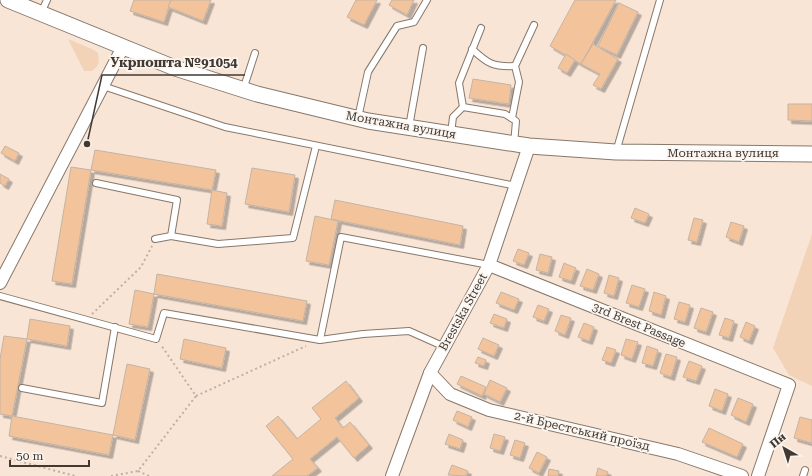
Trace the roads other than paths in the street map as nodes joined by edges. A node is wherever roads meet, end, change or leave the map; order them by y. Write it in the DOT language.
graph roads {
  1 [pos="8,0"];
  2 [pos="427,0"];
  3 [pos="660,0"];
  4 [pos="44,7"];
  5 [pos="534,25"];
  6 [pos="481,28"];
  7 [pos="123,47"];
  8 [pos="423,48"];
  9 [pos="472,48"];
  10 [pos="255,52"];
  11 [pos="515,66"];
  12 [pos="103,86"];
  13 [pos="243,90"];
  14 [pos="463,107"];
  15 [pos="358,118"];
  16 [pos="512,118"];
  17 [pos="409,127"];
  18 [pos="451,134"];
  19 [pos="514,144"];
  20 [pos="316,146"];
  21 [pos="529,146"];
  22 [pos="616,152"];
  23 [pos="812,154"];
  24 [pos="96,183"];
  25 [pos="516,186"];
  26 [pos="171,236"];
  27 [pos="155,239"];
  28 [pos="489,265"];
  29 [pos="0,283"];
  30 [pos="0,296"];
  31 [pos="115,328"];
  32 [pos="320,340"];
  33 [pos="445,347"];
  34 [pos="430,373"];
  35 [pos="22,388"];
  36 [pos="805,470"];
  37 [pos="392,476"];
  38 [pos="742,476"];
  39 [pos="758,476"];
  40 [pos="803,476"];
  1 -- 4 [label="street, Монтажна вулиця"];
  2 -- 15 [label="lane"];
  3 -- 22 [label="lane"];
  4 -- 7 [label="street, Монтажна вулиця"];
  5 -- 11 [label="lane"];
  6 -- 9 [label="lane"];
  7 -- 12 [label="street"];
  7 -- 13 [label="street, Монтажна вулиця"];
  8 -- 17 [label="lane"];
  9 -- 11 [label="lane"];
  9 -- 14 [label="lane"];
  10 -- 13 [label="lane"];
  11 -- 16 [label="lane"];
  12 -- 20 [label="lane"];
  12 -- 29 [label="street"];
  13 -- 15 [label="street, Монтажна вулиця"];
  14 -- 16 [label="lane"];
  14 -- 18 [label="lane"];
  15 -- 17 [label="street, Монтажна вулиця"];
  16 -- 19 [label="lane"];
  17 -- 18 [label="street, Монтажна вулиця"];
  18 -- 19 [label="street, Монтажна вулиця"];
  19 -- 21 [label="street, Монтажна вулиця"];
  20 -- 25 [label="lane"];
  20 -- 26 [label="lane"];
  21 -- 22 [label="street, Монтажна вулиця"];
  21 -- 25 [label="street, Brestska Street"];
  22 -- 23 [label="street, Монтажна вулиця"];
  24 -- 26 [label="lane"];
  25 -- 28 [label="street, Brestska Street"];
  26 -- 27 [label="lane"];
  28 -- 32 [label="lane"];
  28 -- 33 [label="street, Brestska Street"];
  28 -- 39 [label="street, 3rd Brest Passage"];
  30 -- 31 [label="lane"];
  31 -- 32 [label="lane"];
  31 -- 35 [label="lane"];
  32 -- 33 [label="lane"];
  33 -- 34 [label="street, Brestska Street"];
  34 -- 37 [label="street, Brestska Street"];
  34 -- 38 [label="street, 2-й Брестський проїзд"];
  36 -- 40 [label="lane"];
}
